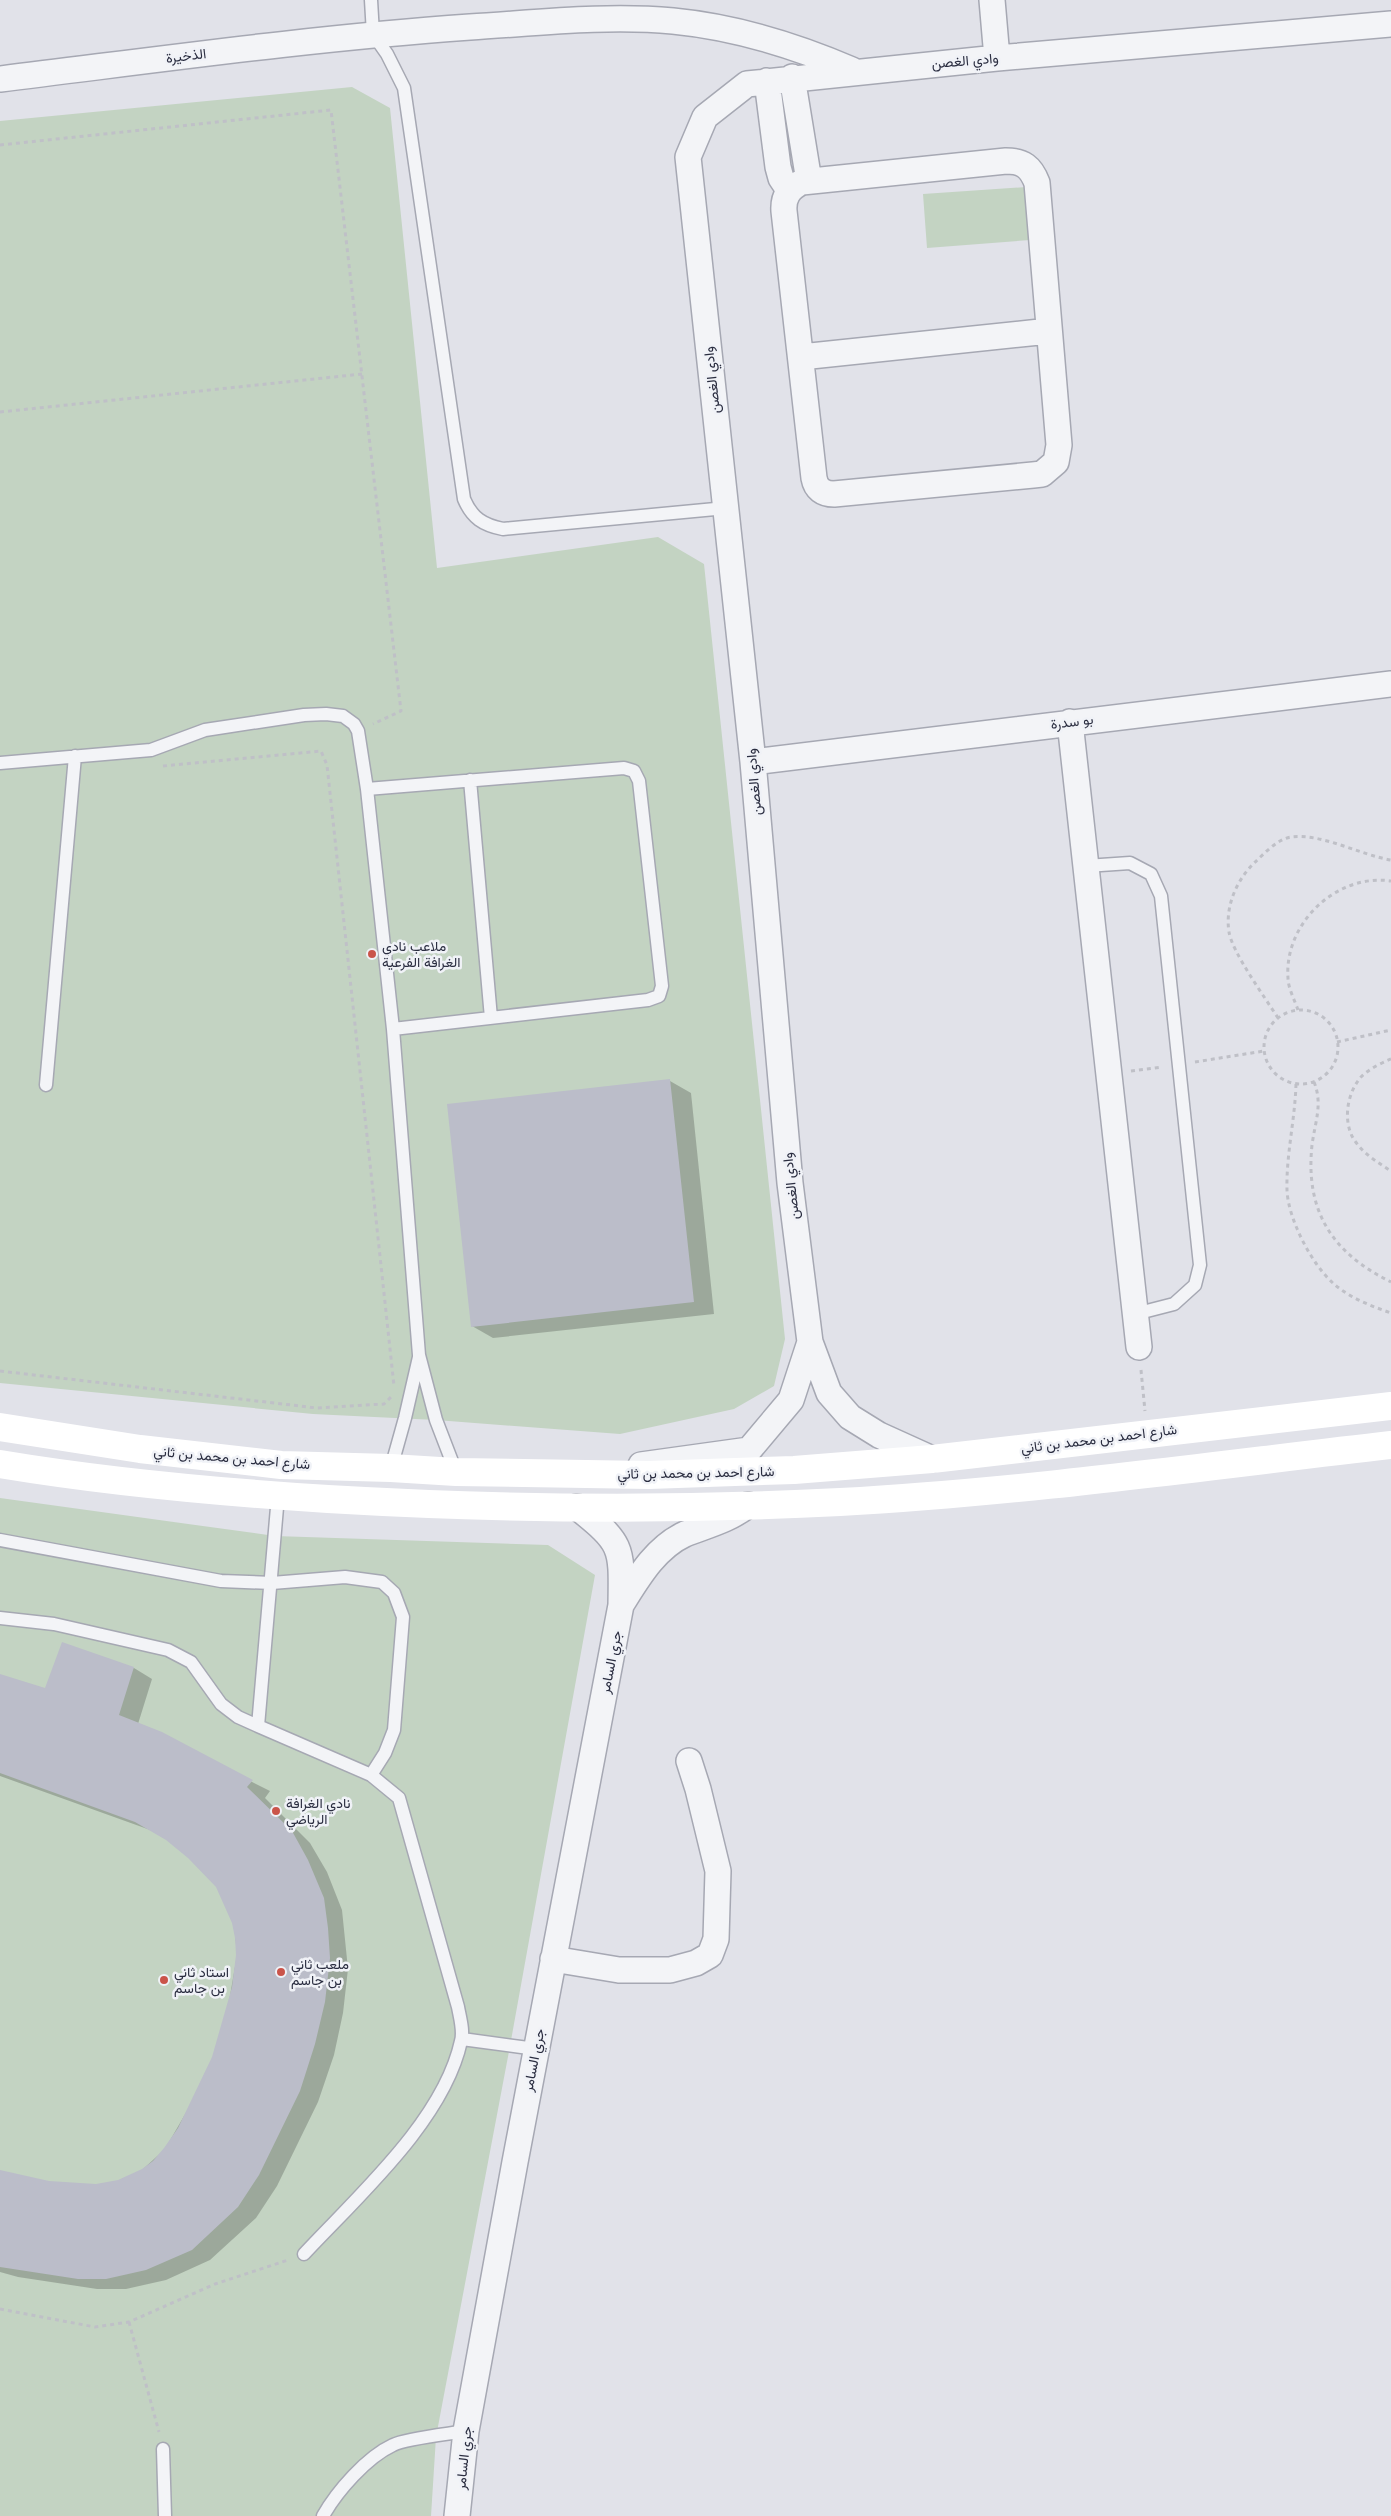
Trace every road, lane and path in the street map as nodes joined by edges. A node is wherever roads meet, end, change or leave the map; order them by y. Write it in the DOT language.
graph roads {
  1 [pos="371,0"];
  2 [pos="992,0"];
  3 [pos="1391,24"];
  4 [pos="373,34"];
  5 [pos="997,58"];
  6 [pos="855,71"];
  7 [pos="792,77"];
  8 [pos="0,79"];
  9 [pos="767,81"];
  10 [pos="0,145"];
  11 [pos="799,186"];
  12 [pos="1049,331"];
  13 [pos="801,357"];
  14 [pos="362,374"];
  15 [pos="0,412"];
  16 [pos="726,508"];
  17 [pos="1391,684"];
  18 [pos="1070,722"];
  19 [pos="358,731"];
  20 [pos="75,756"];
  21 [pos="752,762"];
  22 [pos="0,763"];
  23 [pos="162,766"];
  24 [pos="470,780"];
  25 [pos="367,789"];
  26 [pos="1391,860"];
  27 [pos="1086,866"];
  28 [pos="1391,881"];
  29 [pos="1298,1010"];
  30 [pos="490,1018"];
  31 [pos="1278,1018"];
  32 [pos="393,1029"];
  33 [pos="1391,1030"];
  34 [pos="1337,1042"];
  35 [pos="1264,1051"];
  36 [pos="1391,1059"];
  37 [pos="1178,1065"];
  38 [pos="1109,1074"];
  39 [pos="1314,1082"];
  40 [pos="1296,1084"];
  41 [pos="46,1085"];
  42 [pos="1391,1171"];
  43 [pos="1391,1282"];
  44 [pos="1391,1313"];
  45 [pos="1135,1314"];
  46 [pos="810,1342"];
  47 [pos="1139,1347"];
  48 [pos="420,1355"];
  49 [pos="0,1371"];
  50 [pos="1391,1406"];
  51 [pos="0,1427"];
  52 [pos="1148,1433"];
  53 [pos="1391,1444"];
  54 [pos="932,1459"];
  55 [pos="0,1464"];
  56 [pos="391,1468"];
  57 [pos="456,1472"];
  58 [pos="575,1474"];
  59 [pos="278,1496"];
  60 [pos="748,1505"];
  61 [pos="577,1507"];
  62 [pos="0,1540"];
  63 [pos="272,1583"];
  64 [pos="621,1605"];
  65 [pos="0,1618"];
  66 [pos="258,1726"];
  67 [pos="689,1761"];
  68 [pos="371,1775"];
  69 [pos="553,1959"];
  70 [pos="462,2039"];
  71 [pos="536,2049"];
  72 [pos="304,2254"];
  73 [pos="0,2309"];
  74 [pos="130,2322"];
  75 [pos="466,2431"];
  76 [pos="163,2449"];
  77 [pos="165,2516"];
  78 [pos="323,2516"];
  79 [pos="458,2516"];
  1 -- 4 [label="lane"];
  2 -- 5 [label="street"];
  3 -- 5 [label="street, وادي الغصن"];
  4 -- 6 [label="street, الذخيرة"];
  4 -- 8 [label="street, الذخيرة"];
  4 -- 16 [label="lane"];
  5 -- 6 [label="street, وادي الغصن"];
  6 -- 7 [label="street, وادي الغصن"];
  7 -- 9 [label="street, وادي الغصن"];
  7 -- 11 [label="street"];
  9 -- 11 [label="street"];
  9 -- 16 [label="street, وادي الغصن"];
  10 -- 14 [label="path"];
  11 -- 12 [label="street"];
  11 -- 13 [label="street"];
  12 -- 13 [label="street"];
  12 -- 13 [label="street"];
  14 -- 15 [label="path"];
  14 -- 19 [label="path"];
  16 -- 21 [label="street, وادي الغصن"];
  17 -- 18 [label="street, بو سدرة"];
  18 -- 21 [label="street, بو سدرة"];
  18 -- 27 [label="street"];
  19 -- 20 [label="lane"];
  19 -- 25 [label="lane"];
  20 -- 22 [label="lane"];
  20 -- 41 [label="lane"];
  21 -- 46 [label="street, وادي الغصن"];
  23 -- 49 [label="path"];
  24 -- 25 [label="lane"];
  24 -- 30 [label="lane"];
  24 -- 30 [label="lane"];
  25 -- 32 [label="lane"];
  26 -- 31 [label="path"];
  27 -- 37 [label="lane"];
  27 -- 38 [label="street"];
  28 -- 29 [label="path"];
  29 -- 31 [label="path"];
  29 -- 34 [label="path"];
  30 -- 32 [label="lane"];
  31 -- 35 [label="path"];
  32 -- 48 [label="lane"];
  33 -- 34 [label="path"];
  34 -- 39 [label="path"];
  35 -- 37 [label="path"];
  35 -- 40 [label="path"];
  36 -- 42 [label="path"];
  37 -- 38 [label="path"];
  37 -- 45 [label="lane"];
  38 -- 45 [label="street"];
  39 -- 40 [label="path"];
  39 -- 43 [label="path"];
  40 -- 44 [label="path"];
  45 -- 47 [label="street"];
  46 -- 54 [label="street, وادي الغصن"];
  46 -- 58 [label="street, وادي الغصن"];
  47 -- 52 [label="path"];
  48 -- 56 [label="lane"];
  48 -- 57 [label="lane"];
  50 -- 52 [label="street, شارع احمد بن محمد بن ثاني"];
  51 -- 56 [label="street, شارع احمد بن محمد بن ثاني"];
  52 -- 54 [label="street, شارع احمد بن محمد بن ثاني"];
  53 -- 60 [label="street"];
  54 -- 58 [label="street, شارع احمد بن محمد بن ثاني"];
  55 -- 59 [label="street"];
  56 -- 57 [label="street, شارع احمد بن محمد بن ثاني"];
  57 -- 58 [label="street, شارع احمد بن محمد بن ثاني"];
  59 -- 61 [label="street"];
  59 -- 63 [label="lane"];
  60 -- 61 [label="street"];
  60 -- 64 [label="street, جري السامر"];
  61 -- 64 [label="street, جري السامر"];
  62 -- 63 [label="lane"];
  63 -- 66 [label="lane"];
  63 -- 68 [label="lane"];
  64 -- 69 [label="street, جري السامر"];
  65 -- 66 [label="lane"];
  66 -- 68 [label="lane"];
  67 -- 69 [label="street"];
  68 -- 70 [label="lane"];
  69 -- 71 [label="street, جري السامر"];
  70 -- 71 [label="lane"];
  70 -- 72 [label="lane"];
  71 -- 75 [label="street, جري السامر"];
  72 -- 74 [label="path"];
  73 -- 74 [label="path"];
  74 -- 76 [label="path"];
  75 -- 78 [label="lane"];
  75 -- 79 [label="street, جري السامر"];
  76 -- 77 [label="lane"];
}
